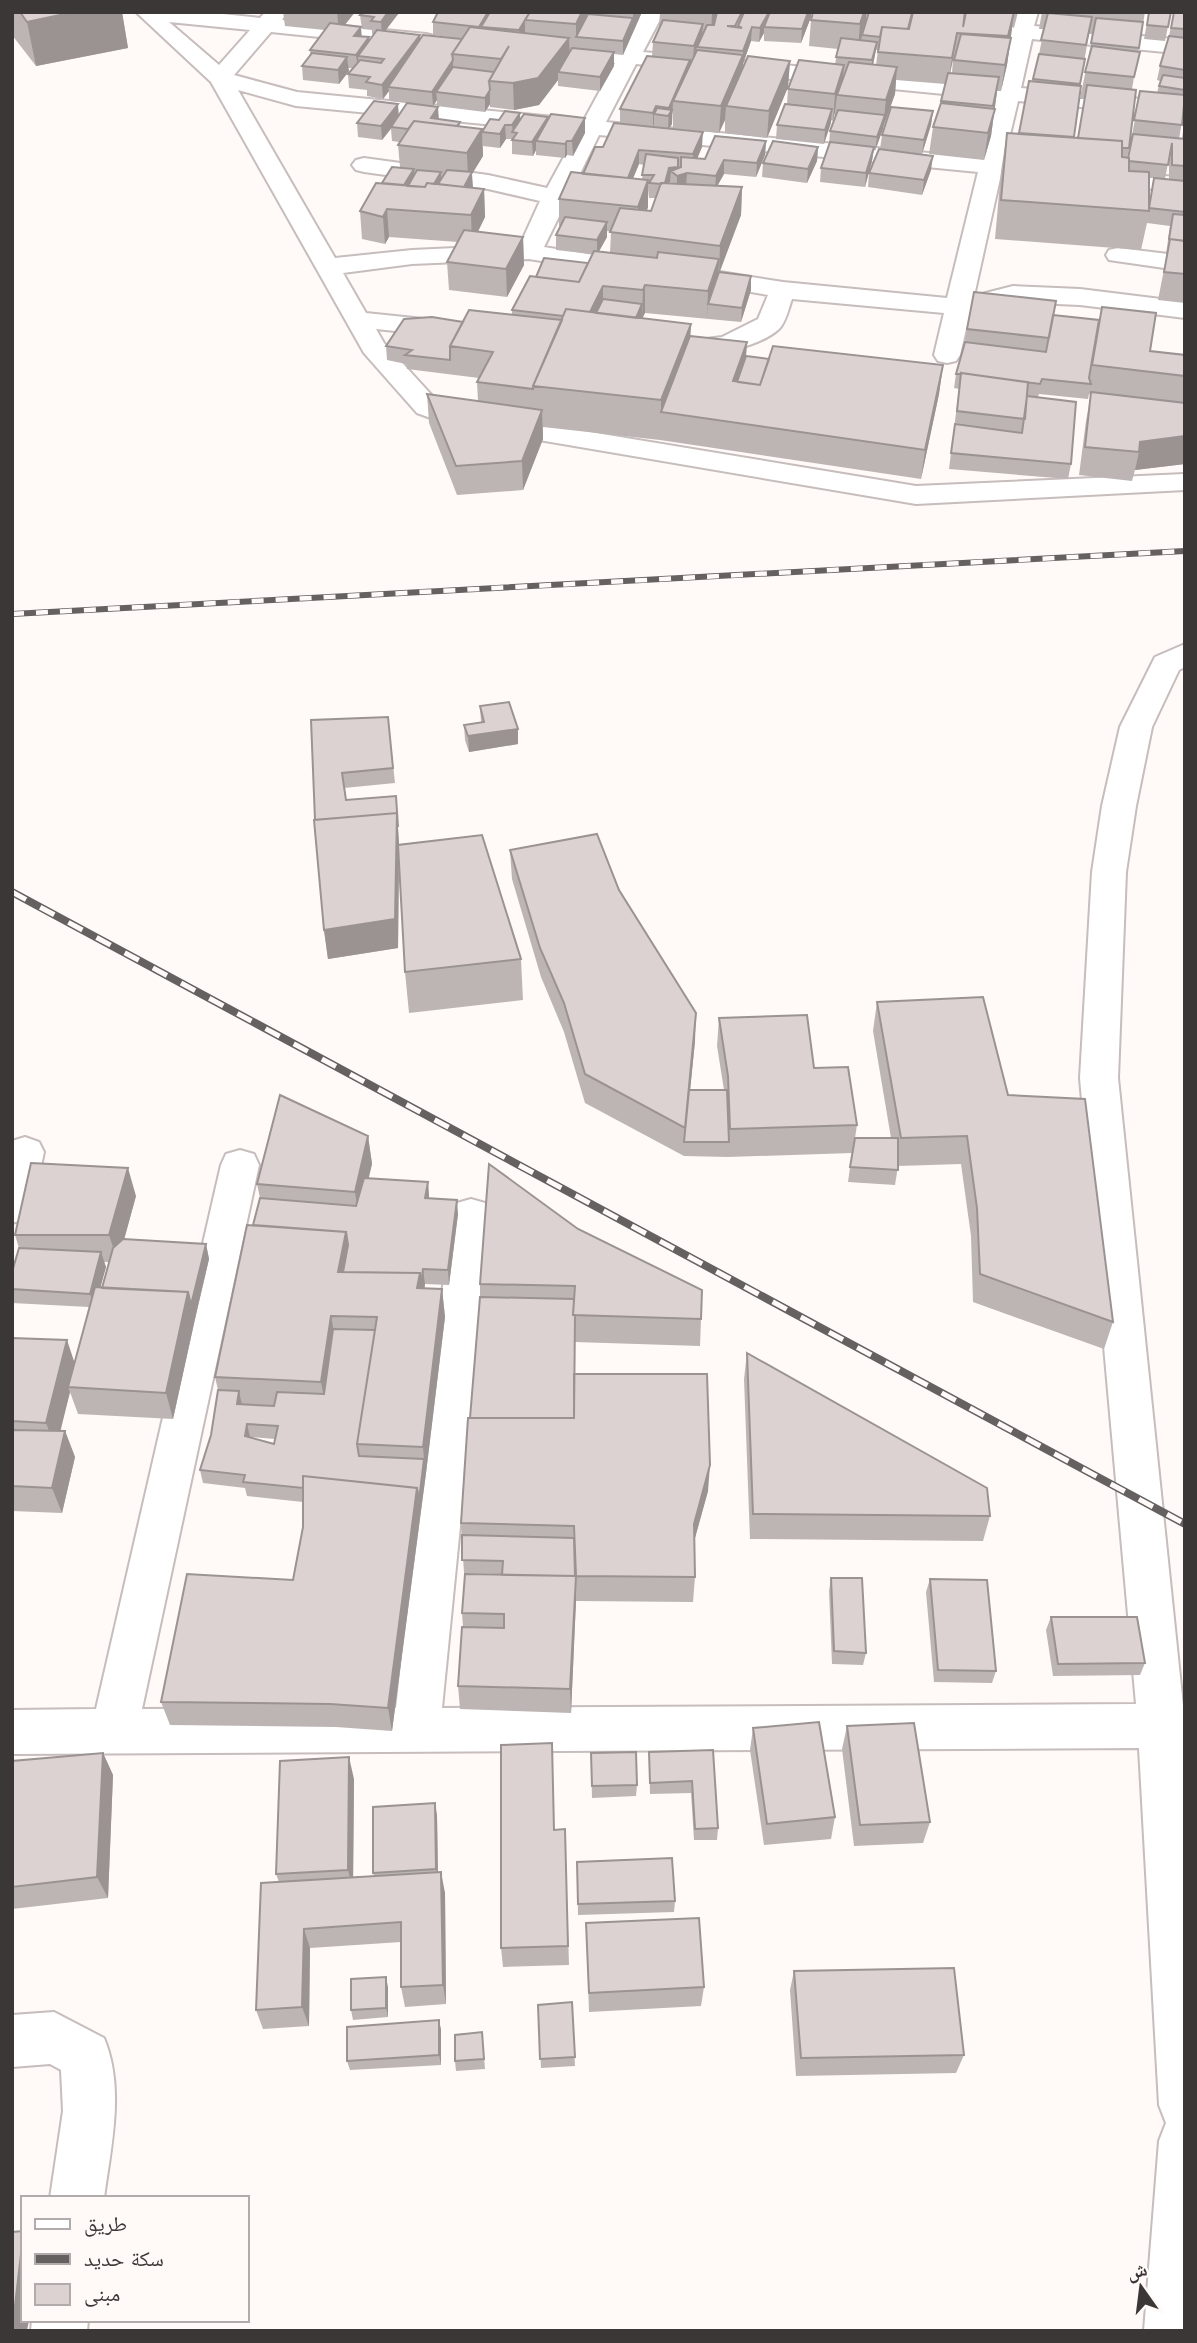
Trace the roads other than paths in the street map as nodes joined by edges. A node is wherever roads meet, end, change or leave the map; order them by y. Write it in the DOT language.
graph roads {
  1 [pos="653,12"];
  2 [pos="147,13"];
  3 [pos="271,19"];
  4 [pos="1025,22"];
  5 [pos="943,24"];
  6 [pos="450,43"];
  7 [pos="1185,47"];
  8 [pos="541,52"];
  9 [pos="630,57"];
  10 [pos="220,78"];
  11 [pos="1008,94"];
  12 [pos="1185,110"];
  13 [pos="594,126"];
  14 [pos="364,165"];
  15 [pos="991,166"];
  16 [pos="1185,185"];
  17 [pos="554,197"];
  18 [pos="529,252"];
  19 [pos="1118,255"];
  20 [pos="1185,264"];
  21 [pos="326,267"];
  22 [pos="783,289"];
  23 [pos="958,307"];
  24 [pos="1185,310"];
  25 [pos="360,320"];
  26 [pos="482,332"];
  27 [pos="660,350"];
  28 [pos="947,355"];
  29 [pos="1185,482"];
  30 [pos="1185,654"];
  31 [pos="25,1152"];
  32 [pos="240,1165"];
  33 [pos="12,1208"];
  34 [pos="471,1214"];
  35 [pos="1161,1726"];
  36 [pos="417,1729"];
  37 [pos="114,1731"];
  38 [pos="12,1732"];
  39 [pos="1185,1776"];
  40 [pos="12,2041"];
  41 [pos="1185,2105"];
  42 [pos="1185,2141"];
  43 [pos="77,2196"];
  44 [pos="1172,2331"];
  1 -- 9 [label="street"];
  2 -- 3 [label="street"];
  2 -- 10 [label="street"];
  3 -- 6 [label="street"];
  3 -- 10 [label="street"];
  4 -- 5 [label="street"];
  4 -- 7 [label="street"];
  4 -- 11 [label="street"];
  8 -- 9 [label="street"];
  9 -- 11 [label="street"];
  9 -- 13 [label="street"];
  10 -- 13 [label="street"];
  10 -- 21 [label="street"];
  11 -- 12 [label="street"];
  11 -- 15 [label="street"];
  13 -- 15 [label="street"];
  13 -- 17 [label="street"];
  14 -- 17 [label="street"];
  15 -- 16 [label="street"];
  15 -- 23 [label="street"];
  17 -- 18 [label="street"];
  18 -- 21 [label="street"];
  18 -- 22 [label="street"];
  19 -- 20 [label="street"];
  21 -- 25 [label="street"];
  22 -- 23 [label="street"];
  22 -- 27 [label="street"];
  23 -- 24 [label="street"];
  23 -- 28 [label="street"];
  25 -- 26 [label="street"];
  25 -- 29 [label="street"];
  30 -- 35 [label="street"];
  31 -- 33 [label="street"];
  32 -- 37 [label="street"];
  34 -- 36 [label="street"];
  35 -- 36 [label="street"];
  35 -- 39 [label="street"];
  35 -- 41 [label="street"];
  36 -- 37 [label="street"];
  37 -- 38 [label="street"];
  40 -- 43 [label="street"];
  42 -- 44 [label="street"];
}
